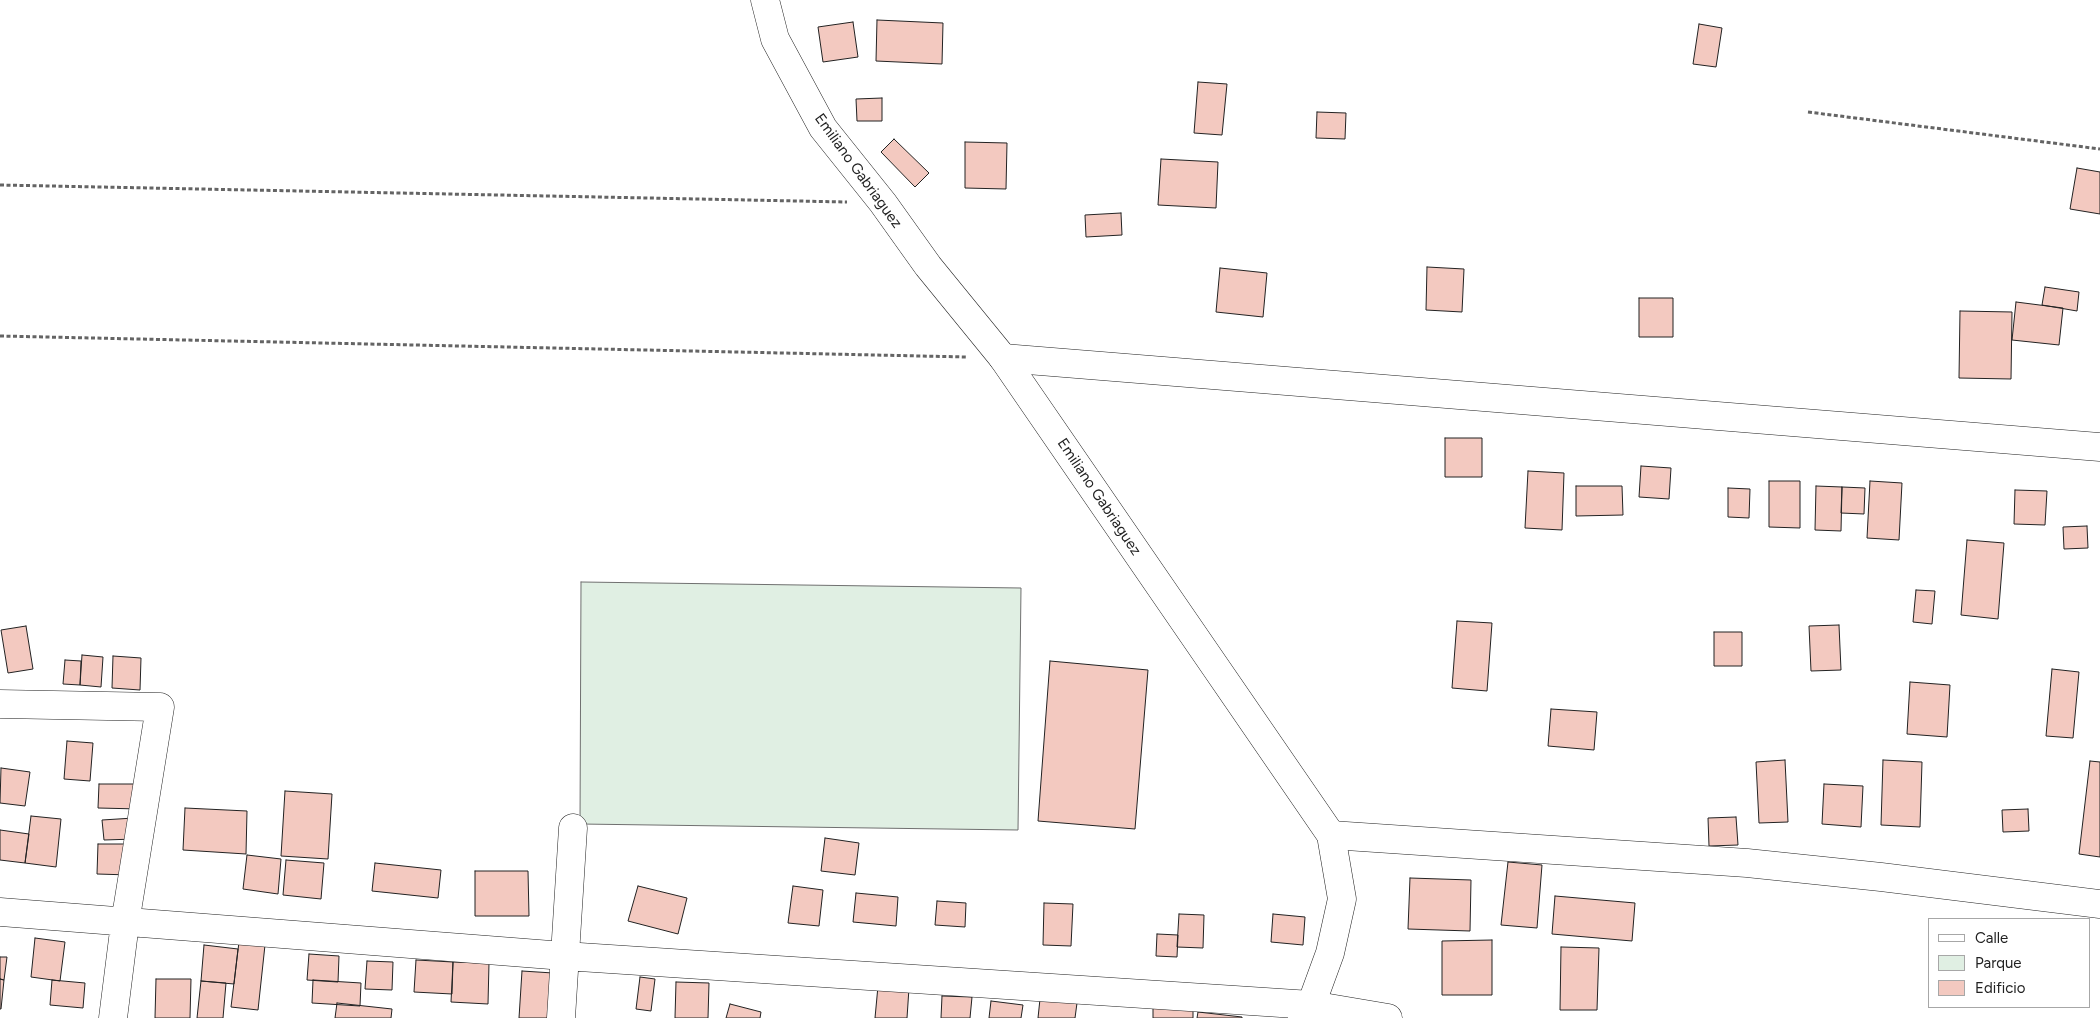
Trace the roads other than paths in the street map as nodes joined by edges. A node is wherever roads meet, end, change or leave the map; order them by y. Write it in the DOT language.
graph roads {
  1 [pos="765,0"];
  2 [pos="1003,358"];
  3 [pos="2100,447"];
  4 [pos="0,704"];
  5 [pos="573,828"];
  6 [pos="1331,835"];
  7 [pos="2100,904"];
  8 [pos="0,912"];
  9 [pos="125,923"];
  10 [pos="564,956"];
  11 [pos="1306,1012"];
  12 [pos="113,1018"];
  13 [pos="560,1018"];
  14 [pos="1388,1018"];
  1 -- 2 [label="street, Emiliano Gabriaguez"];
  2 -- 3 [label="street"];
  2 -- 6 [label="street, Emiliano Gabriaguez"];
  4 -- 9 [label="street"];
  5 -- 10 [label="street"];
  6 -- 7 [label="street"];
  6 -- 11 [label="street, Emiliano Gabriaguez"];
  8 -- 9 [label="street"];
  9 -- 10 [label="street"];
  9 -- 12 [label="street"];
  10 -- 11 [label="street"];
  10 -- 13 [label="street"];
  11 -- 14 [label="street"];
}
